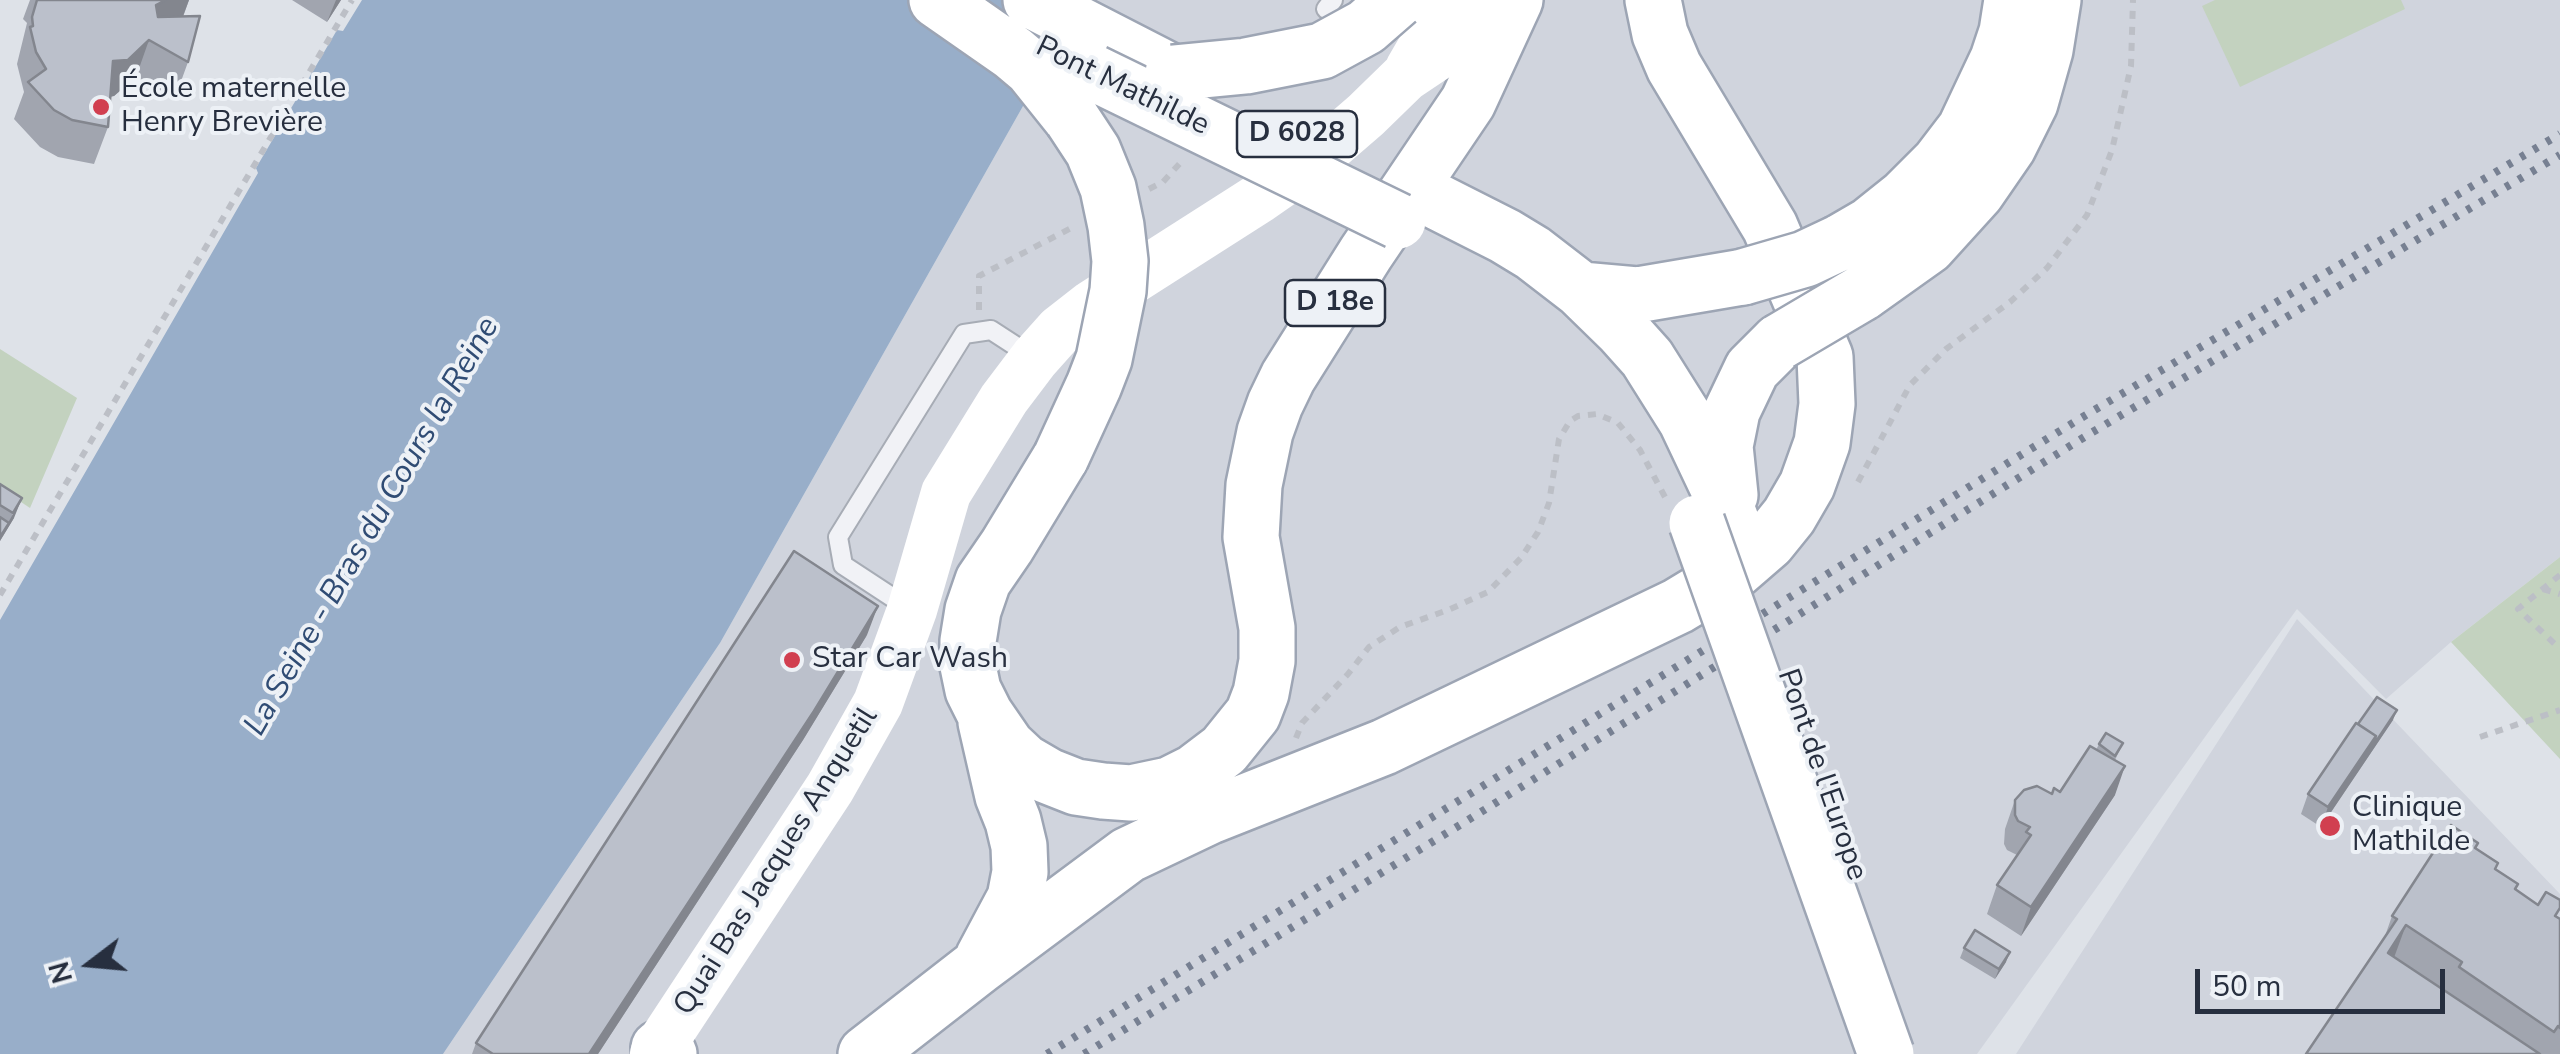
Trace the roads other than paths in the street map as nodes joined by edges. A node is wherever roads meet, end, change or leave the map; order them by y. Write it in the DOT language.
graph roads {
  1 [pos="940,0"];
  2 [pos="1031,0"];
  3 [pos="1398,0"];
  4 [pos="1450,0"];
  5 [pos="1653,0"];
  6 [pos="2012,0"];
  7 [pos="2053,0"];
  8 [pos="1513,3"];
  9 [pos="1173,73"];
  10 [pos="1405,77"];
  11 [pos="1410,208"];
  12 [pos="1471,236"];
  13 [pos="1581,290"];
  14 [pos="1035,358"];
  15 [pos="1710,506"];
  16 [pos="912,610"];
  17 [pos="985,714"];
  18 [pos="979,966"];
  19 [pos="661,1052"];
  20 [pos="866,1054"];
  21 [pos="1886,1054"];
  22 [pos="1919,1054"];
  1 -- 11 [label="main road, Pont Mathilde / D 6028, bridge"];
  1 -- 17 [label="main road, bridge"];
  2 -- 9 [label="main road, Pont Mathilde / D 6028"];
  3 -- 9 [label="main road, bridge"];
  4 -- 10 [label="main road"];
  5 -- 18 [label="main road"];
  6 -- 13 [label="main road, bridge"];
  7 -- 15 [label="main road, bridge"];
  8 -- 10 [label="main road, D 18e"];
  8 -- 17 [label="main road, D 18e"];
  9 -- 11 [label="main road, Pont Mathilde / D 6028"];
  10 -- 14 [label="main road, Quai Bas Jacques Anquetil"];
  11 -- 12 [label="main road, Pont Mathilde"];
  12 -- 13 [label="main road"];
  12 -- 15 [label="main road"];
  13 -- 15 [label="main road"];
  14 -- 16 [label="main road, Quai Bas Jacques Anquetil"];
  14 -- 16 [label="lane"];
  15 -- 21 [label="main road, Pont de l'Europe, bridge"];
  15 -- 22 [label="main road, Pont de l'Europe"];
  16 -- 19 [label="main road, Quai Bas Jacques Anquetil"];
  17 -- 18 [label="main road"];
  18 -- 20 [label="main road"];
}
